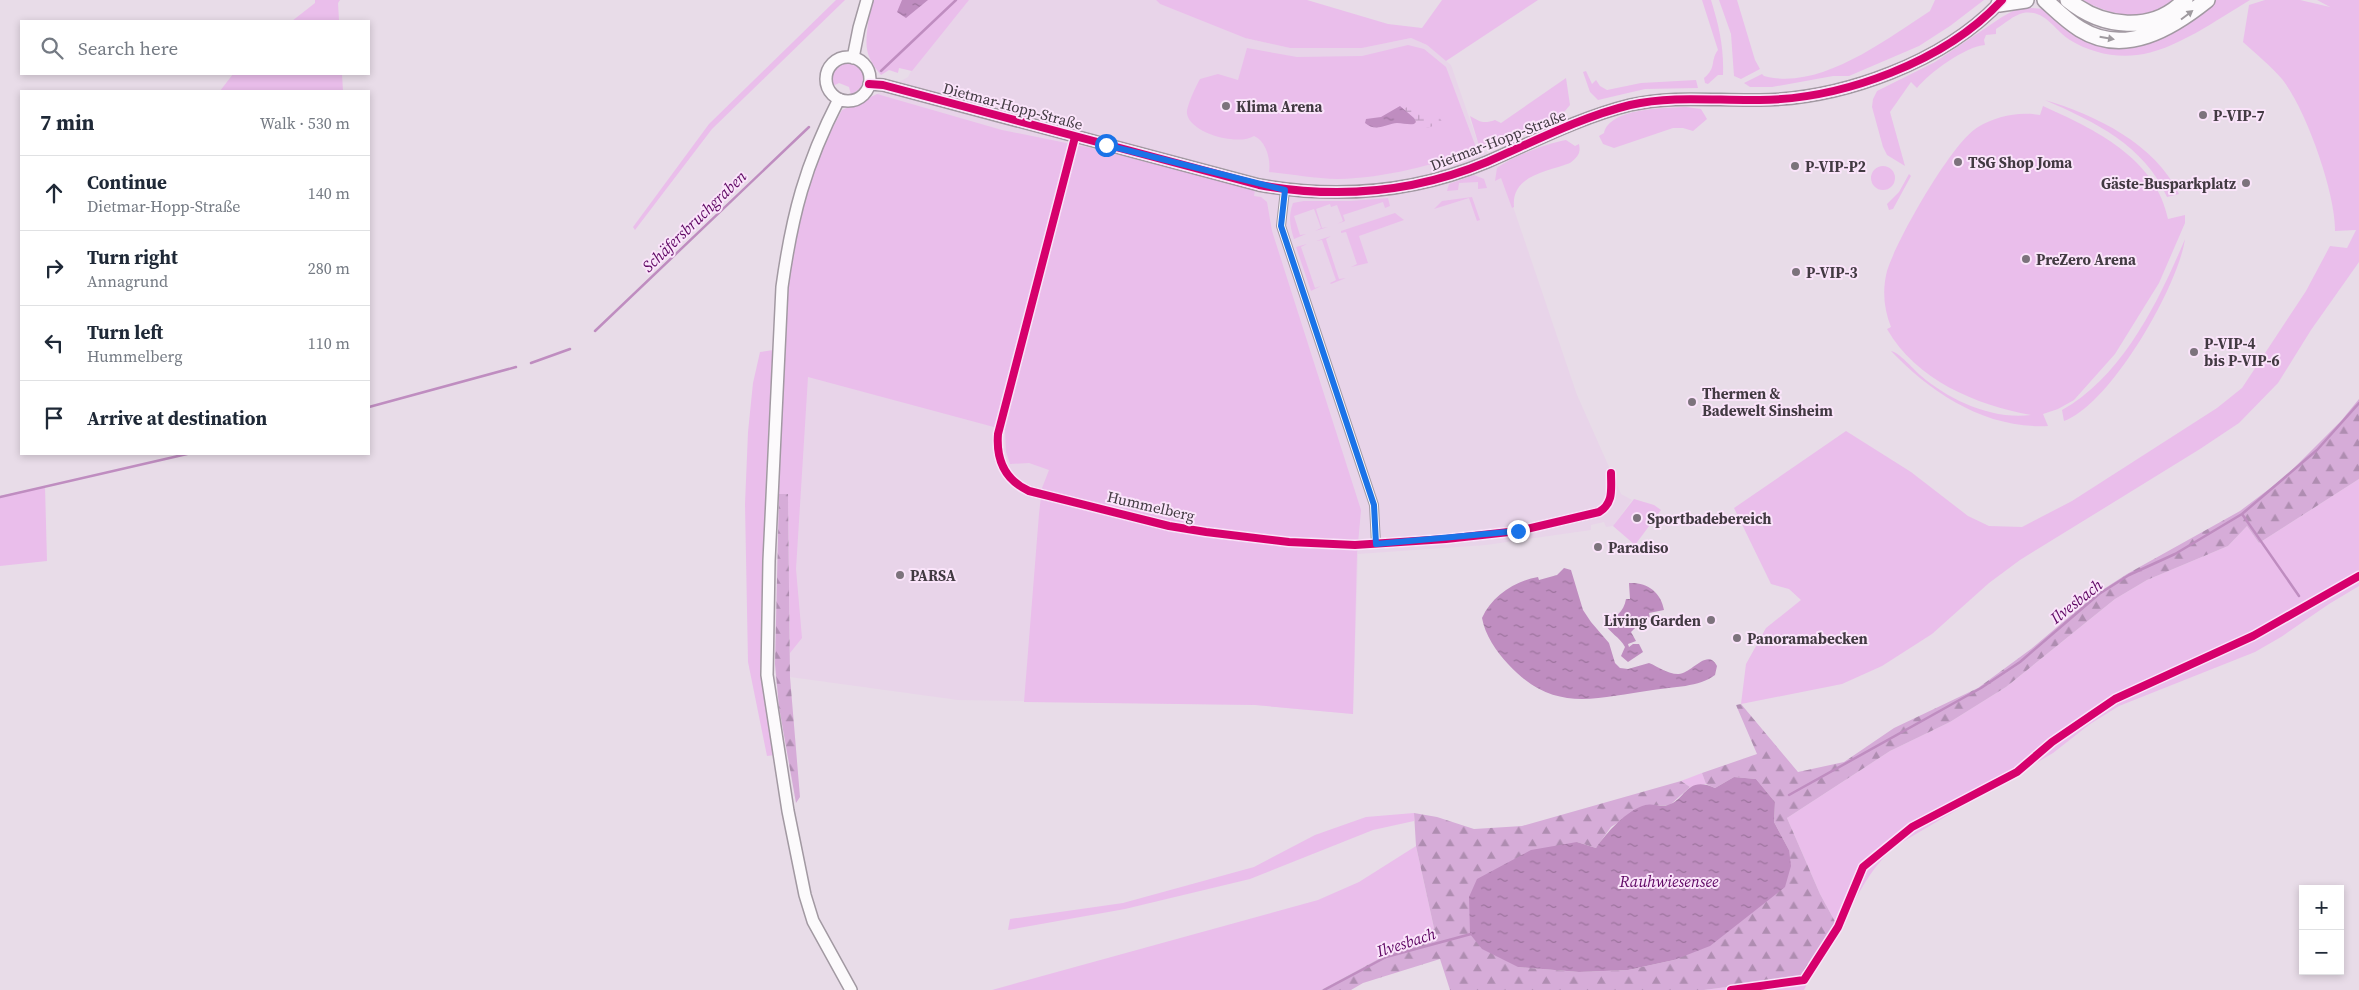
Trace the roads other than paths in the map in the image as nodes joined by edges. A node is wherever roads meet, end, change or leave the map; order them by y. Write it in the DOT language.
graph roads {
  1 [pos="867,0"];
  2 [pos="2027,0"];
  3 [pos="2068,0"];
  4 [pos="2185,0"];
  5 [pos="2206,0"];
  6 [pos="2046,1"];
  7 [pos="2001,2"];
  8 [pos="853,58"];
  9 [pos="869,84"];
  10 [pos="839,99"];
  11 [pos="1075,137"];
  12 [pos="1285,190"];
  13 [pos="1611,474"];
  14 [pos="1376,544"];
  15 [pos="851,990"];
  1 -- 8 [label="street"];
  2 -- 6 [label="highway"];
  2 -- 7 [label="highway"];
  3 -- 4 [label="highway"];
  6 -- 5 [label="highway, one-way"];
  7 -- 12 [label="street, Dietmar-Hopp-Straße"];
  8 -- 9 [label="street"];
  8 -- 10 [label="street"];
  9 -- 10 [label="street"];
  9 -- 11 [label="street, Dietmar-Hopp-Straße"];
  10 -- 15 [label="street"];
  11 -- 12 [label="street, Dietmar-Hopp-Straße"];
  11 -- 14 [label="street, Hummelberg"];
  12 -- 14 [label="street"];
  13 -- 14 [label="street, Hummelberg"];
}
